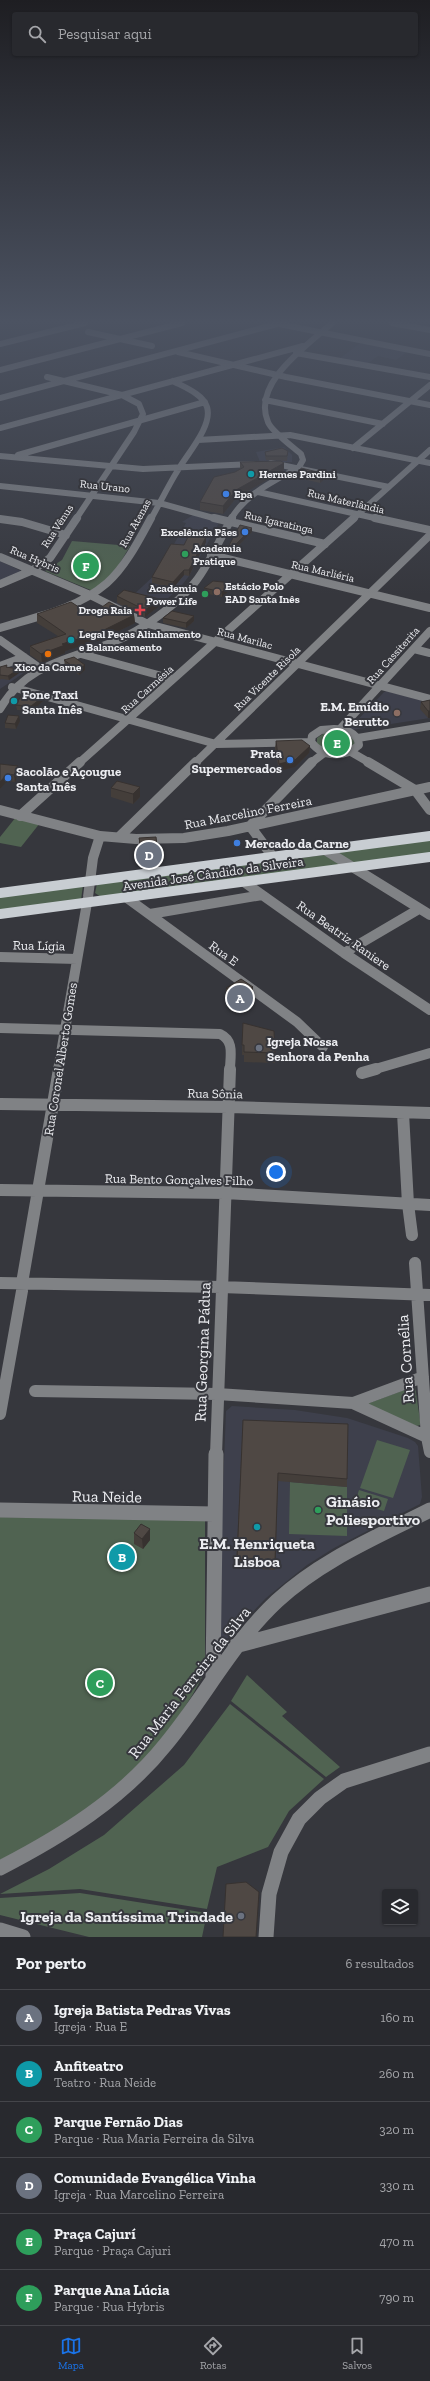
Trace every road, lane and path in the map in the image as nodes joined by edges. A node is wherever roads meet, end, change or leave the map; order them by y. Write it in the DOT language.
graph roads {
  1 [pos="52,413"];
  2 [pos="143,413"];
  3 [pos="164,413"];
  4 [pos="208,413"];
  5 [pos="267,413"];
  6 [pos="330,413"];
  7 [pos="395,413"];
  8 [pos="141,420"];
  9 [pos="382,424"];
  10 [pos="1,427"];
  11 [pos="279,434"];
  12 [pos="198,440"];
  13 [pos="354,448"];
  14 [pos="430,450"];
  15 [pos="0,456"];
  16 [pos="13,457"];
  17 [pos="419,460"];
  18 [pos="266,463"];
  19 [pos="430,463"];
  20 [pos="259,464"];
  21 [pos="109,466"];
  22 [pos="299,467"];
  23 [pos="178,469"];
  24 [pos="0,486"];
  25 [pos="389,487"];
  26 [pos="258,492"];
  27 [pos="90,496"];
  28 [pos="159,503"];
  29 [pos="358,514"];
  30 [pos="0,519"];
  31 [pos="229,522"];
  32 [pos="430,530"];
  33 [pos="66,535"];
  34 [pos="430,535"];
  35 [pos="325,544"];
  36 [pos="211,555"];
  37 [pos="0,556"];
  38 [pos="34,570"];
  39 [pos="290,575"];
  40 [pos="0,584"];
  41 [pos="369,594"];
  42 [pos="90,595"];
  43 [pos="430,608"];
  44 [pos="148,624"];
  45 [pos="0,628"];
  46 [pos="430,631"];
  47 [pos="0,640"];
  48 [pos="215,642"];
  49 [pos="414,649"];
  50 [pos="430,653"];
  51 [pos="81,654"];
  52 [pos="24,657"];
  53 [pos="298,664"];
  54 [pos="0,666"];
  55 [pos="40,669"];
  56 [pos="173,679"];
  57 [pos="381,685"];
  58 [pos="12,687"];
  59 [pos="430,699"];
  60 [pos="0,709"];
  61 [pos="130,720"];
  62 [pos="430,726"];
  63 [pos="340,729"];
  64 [pos="358,738"];
  65 [pos="310,742"];
  66 [pos="216,744"];
  67 [pos="351,752"];
  68 [pos="324,753"];
  69 [pos="430,787"];
  70 [pos="415,790"];
  71 [pos="0,810"];
  72 [pos="430,810"];
  73 [pos="20,816"];
  74 [pos="250,826"];
  75 [pos="100,836"];
  76 [pos="430,836"];
  77 [pos="119,837"];
  78 [pos="325,850"];
  79 [pos="273,857"];
  80 [pos="430,857"];
  81 [pos="352,867"];
  82 [pos="89,881"];
  83 [pos="244,882"];
  84 [pos="0,893"];
  85 [pos="262,894"];
  86 [pos="127,898"];
  87 [pos="86,903"];
  88 [pos="419,908"];
  89 [pos="0,914"];
  90 [pos="150,914"];
  91 [pos="430,915"];
  92 [pos="344,953"];
  93 [pos="0,957"];
  94 [pos="77,959"];
  95 [pos="430,1010"];
  96 [pos="0,1028"];
  97 [pos="64,1030"];
  98 [pos="323,1047"];
  99 [pos="430,1053"];
  100 [pos="362,1073"];
  101 [pos="0,1104"];
  102 [pos="53,1105"];
  103 [pos="229,1107"];
  104 [pos="403,1113"];
  105 [pos="430,1113"];
  106 [pos="0,1190"];
  107 [pos="38,1191"];
  108 [pos="225,1193"];
  109 [pos="408,1204"];
  110 [pos="430,1205"];
  111 [pos="412,1235"];
  112 [pos="415,1263"];
  113 [pos="0,1282"];
  114 [pos="22,1287"];
  115 [pos="221,1287"];
  116 [pos="424,1295"];
  117 [pos="423,1377"];
  118 [pos="35,1391"];
  119 [pos="2,1392"];
  120 [pos="217,1394"];
  121 [pos="353,1403"];
  122 [pos="0,1414"];
  123 [pos="427,1437"];
  124 [pos="430,1452"];
  125 [pos="0,1510"];
  126 [pos="430,1510"];
  127 [pos="214,1514"];
  128 [pos="430,1594"];
  129 [pos="236,1646"];
  130 [pos="213,1677"];
  131 [pos="430,1754"];
  132 [pos="0,1868"];
  133 [pos="0,1930"];
  134 [pos="23,1937"];
  135 [pos="266,1937"];
  1 -- 10 [label="street"];
  2 -- 8 [label="street"];
  3 -- 8 [label="street"];
  4 -- 12 [label="street, Rua Atenas"];
  5 -- 11 [label="street"];
  6 -- 9 [label="street"];
  7 -- 9 [label="street"];
  8 -- 16 [label="street"];
  8 -- 21 [label="street, Rua Vênus"];
  9 -- 13 [label="street"];
  11 -- 12 [label="street"];
  11 -- 13 [label="street"];
  11 -- 22 [label="street"];
  12 -- 23 [label="street, Rua Atenas"];
  13 -- 17 [label="street"];
  14 -- 17 [label="street, Rua Carmésia"];
  15 -- 16 [label="street"];
  16 -- 21 [label="street"];
  17 -- 19 [label="street"];
  17 -- 25 [label="street, Rua Carmésia"];
  18 -- 22 [label="street"];
  20 -- 23 [label="street"];
  21 -- 23 [label="street"];
  21 -- 27 [label="street, Rua Vênus"];
  22 -- 25 [label="street"];
  22 -- 26 [label="street"];
  23 -- 28 [label="street, Rua Atenas"];
  24 -- 27 [label="street, Rua Urano"];
  25 -- 29 [label="street, Rua Carmésia"];
  26 -- 29 [label="street, Rua Materlândia"];
  26 -- 31 [label="street"];
  27 -- 28 [label="street, Rua Urano"];
  27 -- 33 [label="street, Rua Vênus"];
  28 -- 31 [label="street, Rua Urano"];
  28 -- 42 [label="street, Rua Atenas"];
  29 -- 32 [label="street, Rua Materlândia"];
  29 -- 35 [label="street, Rua Carmésia"];
  30 -- 33 [label="street"];
  31 -- 35 [label="street, Rua Igaratinga"];
  31 -- 36 [label="street"];
  33 -- 38 [label="street, Rua Vênus"];
  34 -- 41 [label="street, Rua Vicente Risola"];
  35 -- 39 [label="street, Rua Carmésia"];
  36 -- 39 [label="street, Rua Marliéria"];
  36 -- 44 [label="street"];
  37 -- 38 [label="street, Rua Hybris"];
  38 -- 40 [label="street, Rua Vênus"];
  38 -- 42 [label="street, Rua Hybris"];
  39 -- 41 [label="street, Rua Marliéria"];
  39 -- 48 [label="street, Rua Carmésia"];
  41 -- 43 [label="street, Rua Marliéria"];
  41 -- 53 [label="street, Rua Vicente Risola"];
  42 -- 44 [label="street, Rua Hybris"];
  42 -- 45 [label="street, Rua Atenas"];
  44 -- 48 [label="street, Rua Marilac"];
  44 -- 51 [label="street"];
  46 -- 49 [label="street, Rua Cassiterita"];
  47 -- 52 [label="street"];
  48 -- 53 [label="street, Rua Marilac"];
  48 -- 56 [label="street, Rua Carmésia"];
  49 -- 50 [label="street"];
  49 -- 57 [label="street, Rua Cassiterita"];
  51 -- 55 [label="street"];
  51 -- 56 [label="street"];
  52 -- 54 [label="street"];
  52 -- 55 [label="street"];
  53 -- 57 [label="street, Rua Marilac"];
  53 -- 66 [label="street, Rua Vicente Risola"];
  55 -- 58 [label="street"];
  56 -- 61 [label="street, Rua Carmésia"];
  57 -- 59 [label="street, Rua Marilac"];
  57 -- 63 [label="street, Rua Cassiterita"];
  58 -- 60 [label="street"];
  58 -- 61 [label="street"];
  61 -- 66 [label="street"];
  61 -- 73 [label="street, Rua Carmésia"];
  62 -- 64 [label="street"];
  63 -- 64 [label="street"];
  63 -- 65 [label="street"];
  64 -- 67 [label="street"];
  65 -- 66 [label="street"];
  65 -- 68 [label="street"];
  66 -- 77 [label="street, Rua Vicente Risola"];
  67 -- 68 [label="street"];
  67 -- 70 [label="street"];
  68 -- 74 [label="street"];
  69 -- 70 [label="street, Rua Marcelino Ferreira"];
  70 -- 72 [label="street"];
  70 -- 74 [label="street, Rua Marcelino Ferreira"];
  71 -- 73 [label="street, Rua Marcelino Ferreira"];
  73 -- 75 [label="street, Rua Marcelino Ferreira"];
  74 -- 77 [label="street, Rua Marcelino Ferreira"];
  74 -- 79 [label="street"];
  75 -- 77 [label="street, Rua Marcelino Ferreira"];
  75 -- 82 [label="street, Rua Coronel Alberto Gomes"];
  76 -- 78 [label="main road, Avenida José Cândido da Silveira"];
  78 -- 79 [label="main road, Avenida José Cândido da Silveira"];
  78 -- 81 [label="street"];
  79 -- 82 [label="main road, Avenida José Cândido da Silveira"];
  80 -- 81 [label="main road, Avenida José Cândido da Silveira"];
  81 -- 83 [label="main road, Avenida José Cândido da Silveira"];
  81 -- 88 [label="street"];
  82 -- 84 [label="main road, Avenida José Cândido da Silveira"];
  82 -- 87 [label="street, Rua Coronel Alberto Gomes"];
  83 -- 85 [label="street, Rua Beatriz Raniere"];
  83 -- 86 [label="main road, Avenida José Cândido da Silveira"];
  85 -- 90 [label="street"];
  85 -- 92 [label="street, Rua Beatriz Raniere"];
  86 -- 87 [label="main road, Avenida José Cândido da Silveira"];
  86 -- 90 [label="street, Rua E"];
  87 -- 89 [label="main road, Avenida José Cândido da Silveira"];
  87 -- 94 [label="street, Rua Coronel Alberto Gomes"];
  88 -- 91 [label="street"];
  88 -- 92 [label="street"];
  90 -- 98 [label="street, Rua E"];
  92 -- 95 [label="street, Rua Beatriz Raniere"];
  93 -- 94 [label="street, Rua Lígia"];
  94 -- 97 [label="street, Rua Coronel Alberto Gomes"];
  96 -- 97 [label="street"];
  97 -- 102 [label="street, Rua Coronel Alberto Gomes"];
  97 -- 103 [label="street, Rua Georgina Pádua"];
  99 -- 100 [label="street"];
  101 -- 102 [label="street, Rua Sônia"];
  102 -- 103 [label="street, Rua Sônia"];
  102 -- 107 [label="street, Rua Coronel Alberto Gomes"];
  103 -- 104 [label="street, Rua Sônia"];
  103 -- 108 [label="street, Rua Georgina Pádua"];
  104 -- 105 [label="street, Rua Sônia"];
  104 -- 109 [label="street"];
  106 -- 107 [label="street, Rua Bento Gonçalves Filho"];
  107 -- 108 [label="street, Rua Bento Gonçalves Filho"];
  107 -- 114 [label="street, Rua Coronel Alberto Gomes"];
  108 -- 109 [label="street, Rua Bento Gonçalves Filho"];
  108 -- 115 [label="street, Rua Georgina Pádua"];
  109 -- 110 [label="street, Rua Bento Gonçalves Filho"];
  109 -- 111 [label="street"];
  112 -- 116 [label="street, Rua Cornélia"];
  113 -- 114 [label="street"];
  114 -- 115 [label="street"];
  114 -- 119 [label="street, Rua Coronel Alberto Gomes"];
  115 -- 116 [label="street"];
  115 -- 120 [label="street, Rua Georgina Pádua"];
  116 -- 117 [label="street, Rua Cornélia"];
  117 -- 121 [label="street"];
  117 -- 123 [label="street, Rua Cornélia"];
  118 -- 120 [label="street"];
  119 -- 122 [label="street, Rua Coronel Alberto Gomes"];
  120 -- 121 [label="street"];
  120 -- 127 [label="street, Rua Georgina Pádua"];
  121 -- 123 [label="street"];
  123 -- 124 [label="street, Rua Cornélia"];
  125 -- 127 [label="street, Rua Neide"];
  126 -- 129 [label="street, Rua Maria Ferreira da Silva"];
  127 -- 130 [label="street, Rua Georgina Pádua"];
  128 -- 129 [label="street"];
  129 -- 130 [label="street, Rua Maria Ferreira da Silva"];
  130 -- 132 [label="street, Rua Maria Ferreira da Silva"];
  131 -- 135 [label="street"];
  133 -- 134 [label="street"];
}
